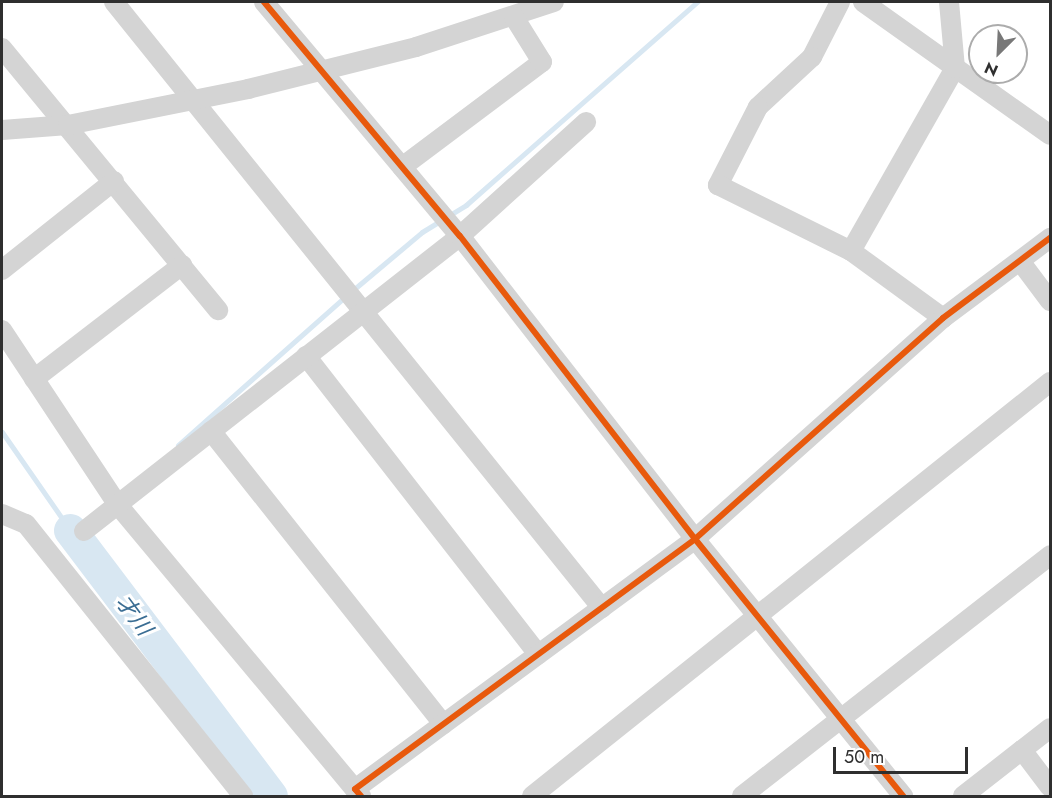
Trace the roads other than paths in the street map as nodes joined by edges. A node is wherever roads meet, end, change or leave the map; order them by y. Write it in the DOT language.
graph roads {
  1 [pos="114,2"];
  2 [pos="264,2"];
  3 [pos="554,2"];
  4 [pos="840,2"];
  5 [pos="863,2"];
  6 [pos="949,2"];
  7 [pos="514,17"];
  8 [pos="2,48"];
  9 [pos="955,68"];
  10 [pos="321,71"];
  11 [pos="193,100"];
  12 [pos="586,122"];
  13 [pos="68,125"];
  14 [pos="5,129"];
  15 [pos="1050,135"];
  16 [pos="402,167"];
  17 [pos="114,181"];
  18 [pos="460,236"];
  19 [pos="1050,238"];
  20 [pos="850,251"];
  21 [pos="1020,261"];
  22 [pos="182,265"];
  23 [pos="2,270"];
  24 [pos="1050,301"];
  25 [pos="218,310"];
  26 [pos="361,314"];
  27 [pos="943,318"];
  28 [pos="2,330"];
  29 [pos="306,356"];
  30 [pos="34,379"];
  31 [pos="1050,382"];
  32 [pos="211,431"];
  33 [pos="118,505"];
  34 [pos="2,514"];
  35 [pos="84,531"];
  36 [pos="695,539"];
  37 [pos="1050,555"];
  38 [pos="602,608"];
  39 [pos="759,615"];
  40 [pos="538,654"];
  41 [pos="842,719"];
  42 [pos="443,724"];
  43 [pos="1050,728"];
  44 [pos="1022,750"];
  45 [pos="1050,787"];
  46 [pos="358,793"];
  47 [pos="243,796"];
  48 [pos="532,796"];
  49 [pos="742,796"];
  50 [pos="903,796"];
  51 [pos="963,796"];
  1 -- 11 [label="street"];
  2 -- 10 [label="street"];
  3 -- 7 [label="street"];
  4 -- 20 [label="street"];
  5 -- 9 [label="street"];
  6 -- 9 [label="street"];
  7 -- 10 [label="street"];
  7 -- 16 [label="street"];
  8 -- 13 [label="street"];
  9 -- 15 [label="street"];
  9 -- 20 [label="street"];
  10 -- 11 [label="street"];
  10 -- 16 [label="street"];
  11 -- 13 [label="street"];
  11 -- 26 [label="street"];
  12 -- 18 [label="street"];
  13 -- 14 [label="street"];
  13 -- 17 [label="street"];
  16 -- 18 [label="street"];
  17 -- 22 [label="street"];
  17 -- 23 [label="street"];
  18 -- 26 [label="street"];
  18 -- 36 [label="street"];
  19 -- 21 [label="street"];
  20 -- 27 [label="street"];
  21 -- 24 [label="street"];
  21 -- 27 [label="street"];
  22 -- 25 [label="street"];
  22 -- 30 [label="street"];
  26 -- 29 [label="street"];
  26 -- 38 [label="street"];
  27 -- 36 [label="street"];
  28 -- 30 [label="street"];
  29 -- 32 [label="street"];
  29 -- 40 [label="street"];
  30 -- 33 [label="street"];
  31 -- 39 [label="street"];
  32 -- 33 [label="street"];
  32 -- 42 [label="street"];
  33 -- 35 [label="street"];
  33 -- 46 [label="street"];
  34 -- 47 [label="street"];
  36 -- 38 [label="street"];
  36 -- 39 [label="street"];
  37 -- 41 [label="street"];
  38 -- 40 [label="street"];
  39 -- 41 [label="street"];
  39 -- 48 [label="street"];
  40 -- 42 [label="street"];
  41 -- 49 [label="street"];
  41 -- 50 [label="street"];
  42 -- 46 [label="street"];
  43 -- 44 [label="street"];
  44 -- 45 [label="street"];
  44 -- 51 [label="street"];
}
